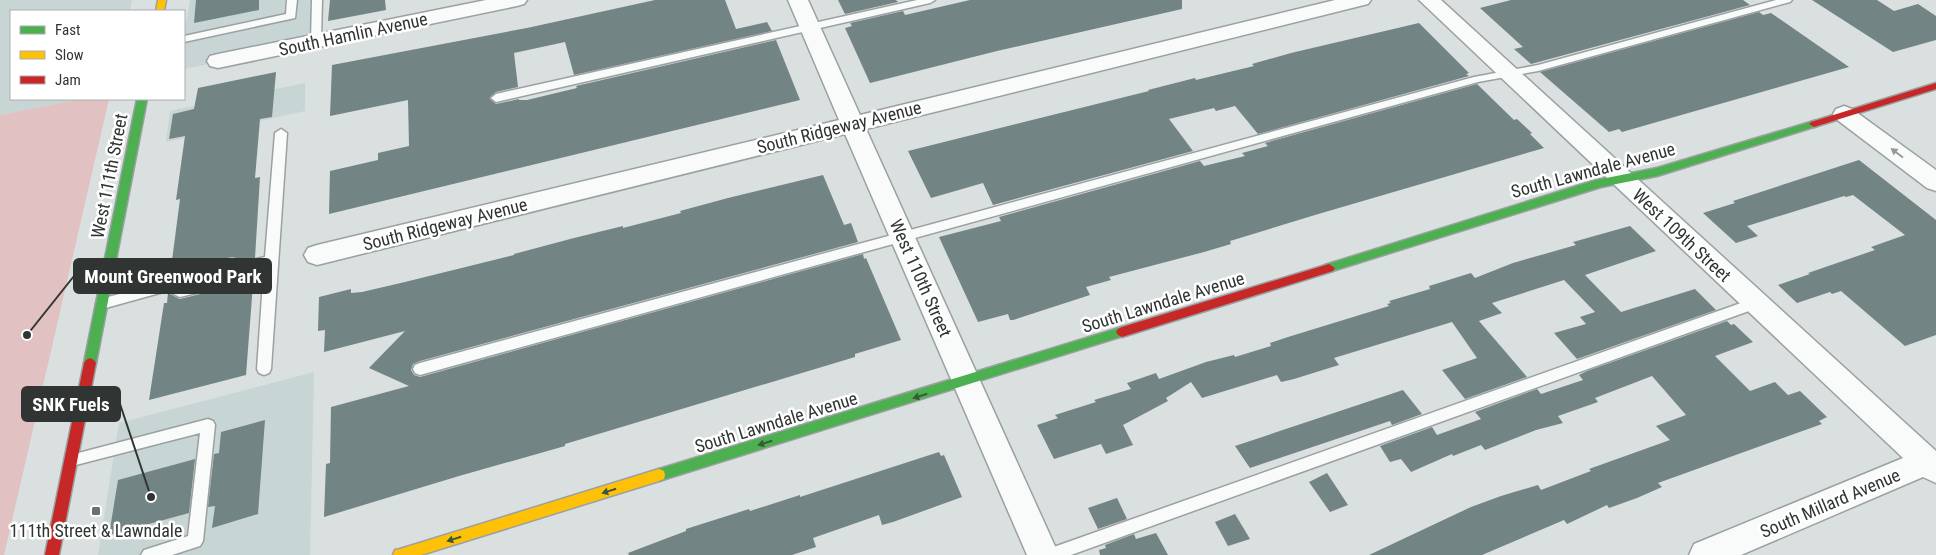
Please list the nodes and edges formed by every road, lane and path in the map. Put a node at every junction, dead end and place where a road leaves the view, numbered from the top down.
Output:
1 (292, 0) edge
2 (318, 0) edge
3 (517, 0) edge
4 (798, 0) edge
5 (930, 0) edge
6 (1361, 0) edge
7 (1429, 0) edge
8 (1787, 0) edge
9 (472, 4) edge
10 (810, 26) junction
11 (185, 39) edge
12 (316, 41) junction
13 (218, 61) dead end
14 (1508, 73) junction
15 (1936, 86) edge
16 (496, 98) dead end
17 (142, 100) edge
18 (1844, 114) junction
19 (853, 124) junction
20 (281, 133) dead end
21 (1622, 179) junction
22 (1936, 182) edge
23 (903, 237) junction
24 (317, 255) dead end
25 (271, 260) junction
26 (1755, 303) junction
27 (102, 304) junction
28 (264, 369) dead end
29 (420, 370) dead end
30 (967, 381) junction
31 (71, 460) junction
32 (1931, 466) edge
33 (152, 554) edge
34 (52, 555) edge
35 (400, 555) edge
36 (1043, 555) edge
37 (1052, 555) edge
38 (1705, 555) edge

1 - 11 lane
2 - 12 lane
3 - 9 street, South Hamlin Avenue
4 - 10 street, West 110th Street
5 - 10 lane
6 - 19 street, South Ridgeway Avenue
7 - 14 street, West 109th Street
8 - 14 lane
9 - 12 street, South Hamlin Avenue
10 - 16 lane
10 - 19 street, West 110th Street
12 - 13 street, South Hamlin Avenue
14 - 21 street, West 109th Street
14 - 23 lane
15 - 18 street, South Lawndale Avenue
17 - 27 street, West 111th Street
18 - 21 street, South Lawndale Avenue
22 -> 18 street
19 - 23 street, West 110th Street
19 - 24 street, South Ridgeway Avenue
20 - 25 lane
21 - 26 street, West 109th Street
21 - 30 street, South Lawndale Avenue
23 - 29 lane
23 - 30 street, West 110th Street
25 - 27 lane
25 - 28 lane
26 - 32 street, West 109th Street
26 - 37 lane
27 - 31 street, West 111th Street
30 -> 35 street, South Lawndale Avenue
30 - 36 street, West 110th Street
31 - 33 lane
31 - 34 street, West 111th Street
32 - 38 street, South Millard Avenue

